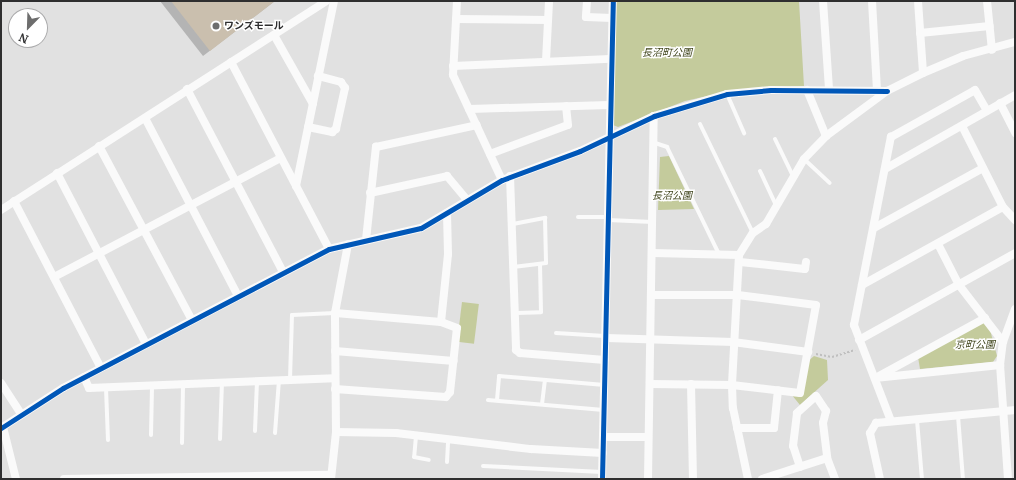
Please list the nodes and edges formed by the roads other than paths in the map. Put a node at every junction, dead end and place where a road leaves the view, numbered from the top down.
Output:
1 (326, 1) edge
2 (334, 1) edge
3 (457, 1) edge
4 (549, 1) edge
5 (587, 1) edge
6 (613, 1) edge
7 (823, 1) edge
8 (872, 1) edge
9 (918, 1) edge
10 (987, 1) edge
11 (612, 18) junction
12 (456, 19) junction
13 (548, 20) junction
14 (990, 26) junction
15 (920, 33) junction
16 (274, 35) junction
17 (1015, 42) edge
18 (992, 50) junction
19 (610, 59) junction
20 (546, 61) junction
21 (231, 62) junction
22 (453, 66) junction
23 (923, 73) junction
24 (318, 76) junction
25 (187, 89) junction
26 (829, 89) junction
27 (807, 90) junction
28 (877, 91) junction
29 (887, 91) junction
30 (727, 94) junction
31 (1015, 95) edge
32 (313, 104) junction
33 (609, 104) junction
34 (1000, 104) junction
35 (566, 106) junction
36 (469, 110) junction
37 (987, 111) junction
38 (654, 116) junction
39 (144, 118) junction
40 (700, 124) dead end
41 (477, 125) junction
42 (962, 126) junction
43 (308, 127) junction
44 (744, 133) dead end
45 (1015, 133) edge
46 (610, 135) junction
47 (826, 136) junction
48 (775, 139) dead end
49 (655, 143) junction
50 (99, 146) junction
51 (490, 154) junction
52 (282, 158) junction
53 (804, 160) junction
54 (983, 168) junction
55 (885, 169) junction
56 (760, 171) dead end
57 (57, 173) junction
58 (510, 176) junction
59 (793, 176) junction
60 (502, 180) junction
61 (236, 182) junction
62 (830, 182) dead end
63 (296, 186) junction
64 (370, 193) junction
65 (467, 200) junction
66 (14, 202) junction
67 (191, 206) junction
68 (777, 206) junction
69 (1003, 207) junction
70 (1, 210) edge
71 (447, 213) junction
72 (578, 217) dead end
73 (608, 219) junction
74 (1015, 220) edge
75 (653, 222) junction
76 (513, 224) junction
77 (874, 228) junction
78 (145, 230) junction
79 (753, 233) junction
80 (366, 240) junction
81 (348, 244) junction
82 (938, 244) junction
83 (329, 249) junction
84 (653, 253) junction
85 (1015, 253) edge
86 (99, 254) junction
87 (719, 254) junction
88 (739, 258) junction
89 (806, 262) dead end
90 (540, 264) junction
91 (514, 267) junction
92 (283, 272) junction
93 (54, 277) junction
94 (862, 285) junction
95 (959, 285) junction
96 (652, 295) junction
97 (738, 295) junction
98 (238, 296) junction
99 (1015, 309) edge
100 (336, 313) junction
101 (517, 313) junction
102 (985, 318) junction
103 (192, 320) junction
104 (441, 322) junction
105 (556, 333) dead end
106 (606, 337) junction
107 (650, 340) junction
108 (733, 342) junction
109 (1003, 342) junction
110 (146, 344) junction
111 (861, 344) junction
112 (335, 351) junction
113 (808, 352) junction
114 (605, 360) junction
115 (454, 361) junction
116 (1000, 365) junction
117 (101, 368) junction
118 (84, 377) junction
119 (334, 378) junction
120 (875, 378) junction
121 (279, 379) junction
122 (290, 379) junction
123 (545, 380) junction
124 (257, 381) junction
125 (1, 383) edge
126 (222, 383) junction
127 (183, 384) junction
128 (650, 384) junction
129 (691, 384) junction
130 (605, 385) junction
131 (732, 385) junction
132 (152, 387) junction
133 (106, 388) junction
134 (335, 389) junction
135 (778, 390) junction
136 (488, 400) dead end
137 (497, 400) junction
138 (542, 404) junction
139 (604, 410) junction
140 (1015, 410) edge
141 (1002, 411) junction
142 (21, 414) junction
143 (958, 416) junction
144 (917, 420) junction
145 (891, 421) junction
146 (2, 427) edge
147 (737, 428) junction
148 (255, 431) dead end
149 (336, 432) junction
150 (275, 433) dead end
151 (151, 435) dead end
152 (416, 436) junction
153 (603, 437) junction
154 (648, 437) junction
155 (220, 439) dead end
156 (108, 440) dead end
157 (448, 440) junction
158 (182, 443) dead end
159 (603, 453) junction
160 (828, 458) junction
161 (429, 460) dead end
162 (447, 462) dead end
163 (483, 466) dead end
164 (800, 467) junction
165 (602, 475) edge
166 (331, 477) edge
167 (775, 477) edge
168 (16, 479) edge
169 (64, 479) edge
170 (648, 479) edge
171 (693, 479) edge
172 (748, 479) edge
173 (762, 479) edge
174 (835, 479) edge
175 (880, 479) edge
176 (922, 479) edge
177 (963, 479) edge
178 (1008, 479) edge

1 - 16 street
2 - 24 street
3 - 12 street
4 - 13 street
5 - 11 street
6 - 11 street
7 - 26 street
8 - 28 street
9 - 15 street
10 - 14 street
11 - 19 street
12 - 13 street
12 - 22 street
13 - 20 street
14 - 15 street
14 - 18 street
15 - 23 street
16 - 21 street
16 - 32 street
17 - 18 street
18 - 23 street
19 - 20 street
19 - 33 street
20 - 22 street
21 - 25 street
21 - 52 street
22 - 36 street
23 - 29 street
24 - 32 street
24 - 43 street
25 - 39 street
25 - 61 street
26 - 27 street
26 - 28 street
27 - 30 street
27 - 47 street
28 - 29 street
29 - 47 street
30 - 38 street
30 - 44 lane
31 - 34 street
32 - 43 street
33 - 35 street
33 - 46 street
34 - 37 street
34 - 45 street
35 - 36 street
35 - 51 street
36 - 41 street
37 - 42 street
37 - 55 street
38 - 46 street
38 - 49 street
39 - 50 street
39 - 67 street
40 - 79 lane
41 - 51 street
41 - 64 street
42 - 54 street
42 - 55 street
43 - 63 street
46 - 58 street
46 - 73 street
47 - 53 street
48 - 59 lane
49 - 75 street
49 - 87 lane
50 - 57 street
50 - 78 street
51 - 60 street
52 - 61 street
52 - 63 street
53 - 59 street
53 - 62 lane
54 - 69 street
54 - 77 street
55 - 77 street
56 - 68 lane
57 - 66 street
57 - 86 street
58 - 60 street
58 - 76 street
59 - 68 street
60 - 65 street
61 - 67 street
61 - 92 street
63 - 83 street
64 - 65 street
64 - 80 street
65 - 71 street
66 - 70 street
66 - 93 street
67 - 78 street
67 - 98 street
68 - 79 street
69 - 74 street
69 - 82 street
71 - 80 street
71 - 104 street
72 - 73 lane
73 - 75 lane
73 - 106 street
75 - 84 street
76 - 90 lane
76 - 91 street
77 - 94 street
78 - 86 street
78 - 103 street
79 - 88 street
80 - 81 street
81 - 83 street
81 - 100 street
82 - 94 street
82 - 95 street
83 - 92 street
84 - 87 street
84 - 96 street
85 - 95 street
86 - 93 street
86 - 110 street
87 - 88 street
88 - 89 street
88 - 97 street
90 - 91 lane
90 - 101 lane
91 - 101 street
92 - 98 street
93 - 117 street
94 - 111 street
95 - 102 street
95 - 111 street
96 - 97 street
96 - 107 street
97 - 108 street
97 - 113 street
98 - 103 street
99 - 109 street
100 - 104 street
100 - 112 street
100 - 122 lane
101 - 114 street
102 - 109 street
102 - 120 street
103 - 110 street
104 - 115 street
105 - 106 lane
106 - 107 street
106 - 114 street
107 - 108 street
107 - 128 street
108 - 113 street
108 - 131 street
109 - 116 street
110 - 117 street
111 - 120 street
112 - 115 street
112 - 119 street
113 - 135 street
114 - 130 street
115 - 134 street
116 - 120 street
116 - 141 street
117 - 118 street
118 - 133 street
118 - 142 street
119 - 122 street
119 - 134 street
120 - 145 street
121 - 122 street
121 - 124 street
121 - 150 lane
123 - 130 lane
123 - 137 lane
123 - 138 lane
124 - 126 street
124 - 148 lane
125 - 142 street
126 - 127 street
126 - 155 lane
127 - 132 street
127 - 158 lane
128 - 129 street
128 - 154 street
129 - 131 street
129 - 171 street
130 - 139 street
131 - 135 street
131 - 147 street
132 - 133 street
132 - 151 lane
133 - 156 lane
134 - 149 street
135 - 147 street
136 - 137 lane
137 - 138 lane
138 - 139 lane
139 - 153 street
140 - 141 street
141 - 143 street
141 - 178 street
142 - 146 street
143 - 144 street
143 - 177 lane
144 - 145 street
144 - 176 lane
145 - 175 street
146 - 168 street
147 - 172 street
149 - 152 street
149 - 166 street
152 - 157 street
152 - 161 lane
153 - 154 street
153 - 159 street
154 - 170 street
157 - 159 street
157 - 162 lane
159 - 165 street
160 - 164 street
160 - 164 street
160 - 174 street
163 - 165 lane
164 - 167 street
166 - 169 street
167 - 173 street

